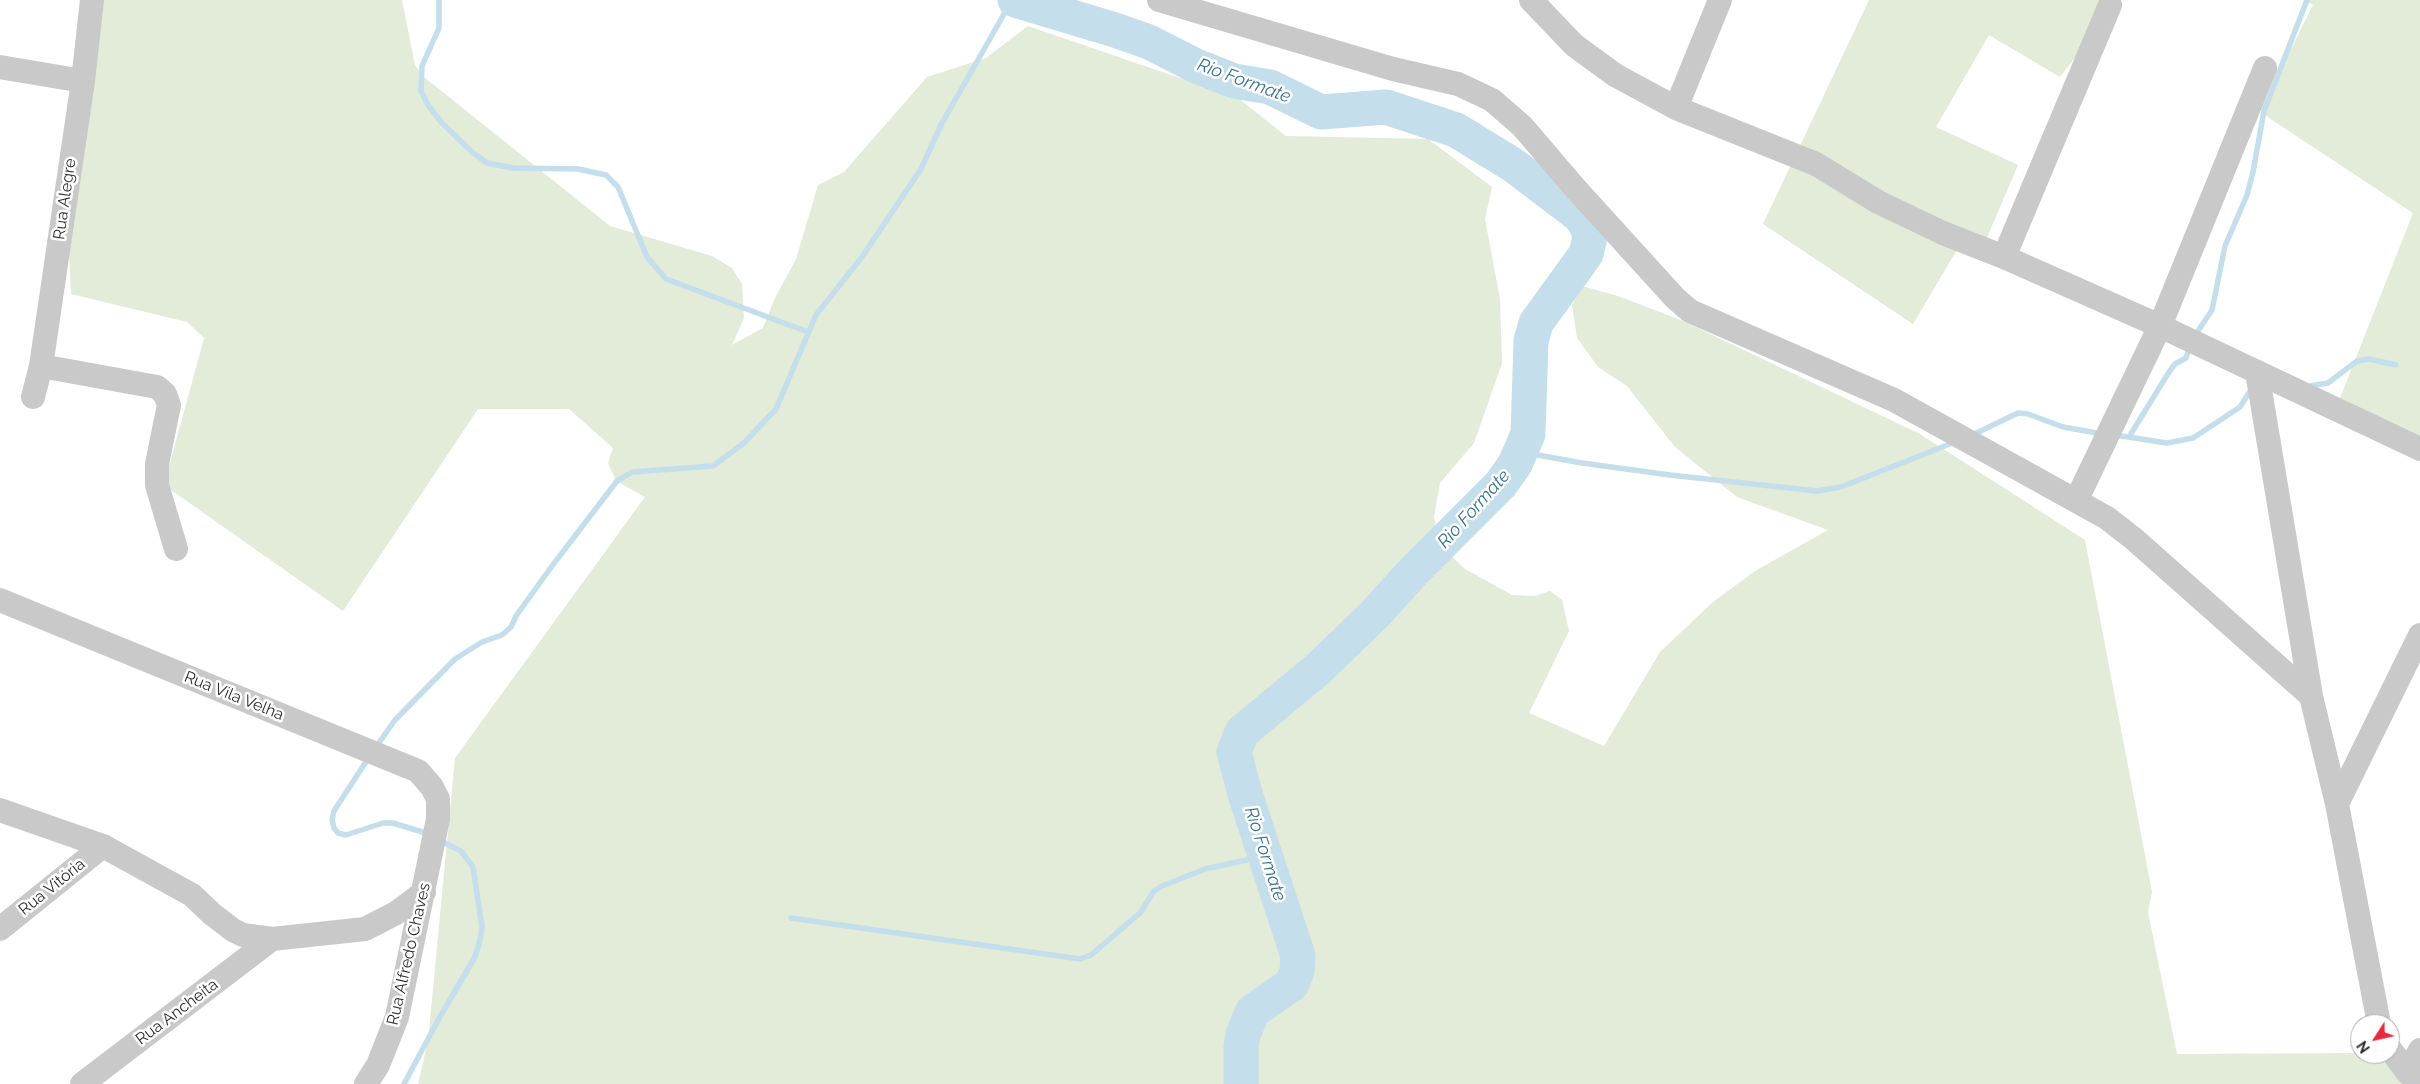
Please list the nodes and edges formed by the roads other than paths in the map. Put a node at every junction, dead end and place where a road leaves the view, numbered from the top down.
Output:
1 (92, 0) edge
2 (1159, 0) edge
3 (1530, 0) edge
4 (1720, 0) edge
5 (2110, 5) dead end
6 (0, 67) edge
7 (2265, 68) dead end
8 (83, 81) junction
9 (1676, 108) junction
10 (2004, 257) junction
11 (2160, 326) junction
12 (41, 366) junction
13 (2257, 372) junction
14 (33, 397) dead end
15 (2420, 449) edge
16 (2076, 501) junction
17 (176, 550) dead end
18 (0, 600) edge
19 (2420, 635) edge
20 (2312, 696) junction
21 (2337, 804) junction
22 (0, 810) edge
23 (438, 819) joint
24 (103, 846) junction
25 (424, 892) junction
26 (0, 929) edge
27 (272, 939) junction
28 (2377, 1014) edge
29 (2420, 1050) edge
30 (2400, 1061) edge
31 (2414, 1078) edge
32 (82, 1084) edge
33 (366, 1084) edge

1 - 8 street, Rua Alegre
2 - 16 street
3 - 9 street
4 - 9 street
5 - 10 street
6 - 8 street
7 - 11 street
8 - 12 street, Rua Alegre
9 - 10 street
10 - 11 street
11 - 13 street
11 - 16 street
12 - 14 street, Rua Alegre
12 - 17 street
13 - 15 street
13 - 20 street
16 - 20 street
18 - 23 street, Rua Vila Velha
19 - 21 street
20 - 21 street
21 - 28 street
22 - 24 street
23 - 25 street, Rua Alfredo Chaves
24 - 26 street, Rua Vitória
24 - 27 street
25 - 27 street
25 - 33 street, Rua Alfredo Chaves
27 - 32 street, Rua Ancheita
29 - 31 street
30 - 31 street

